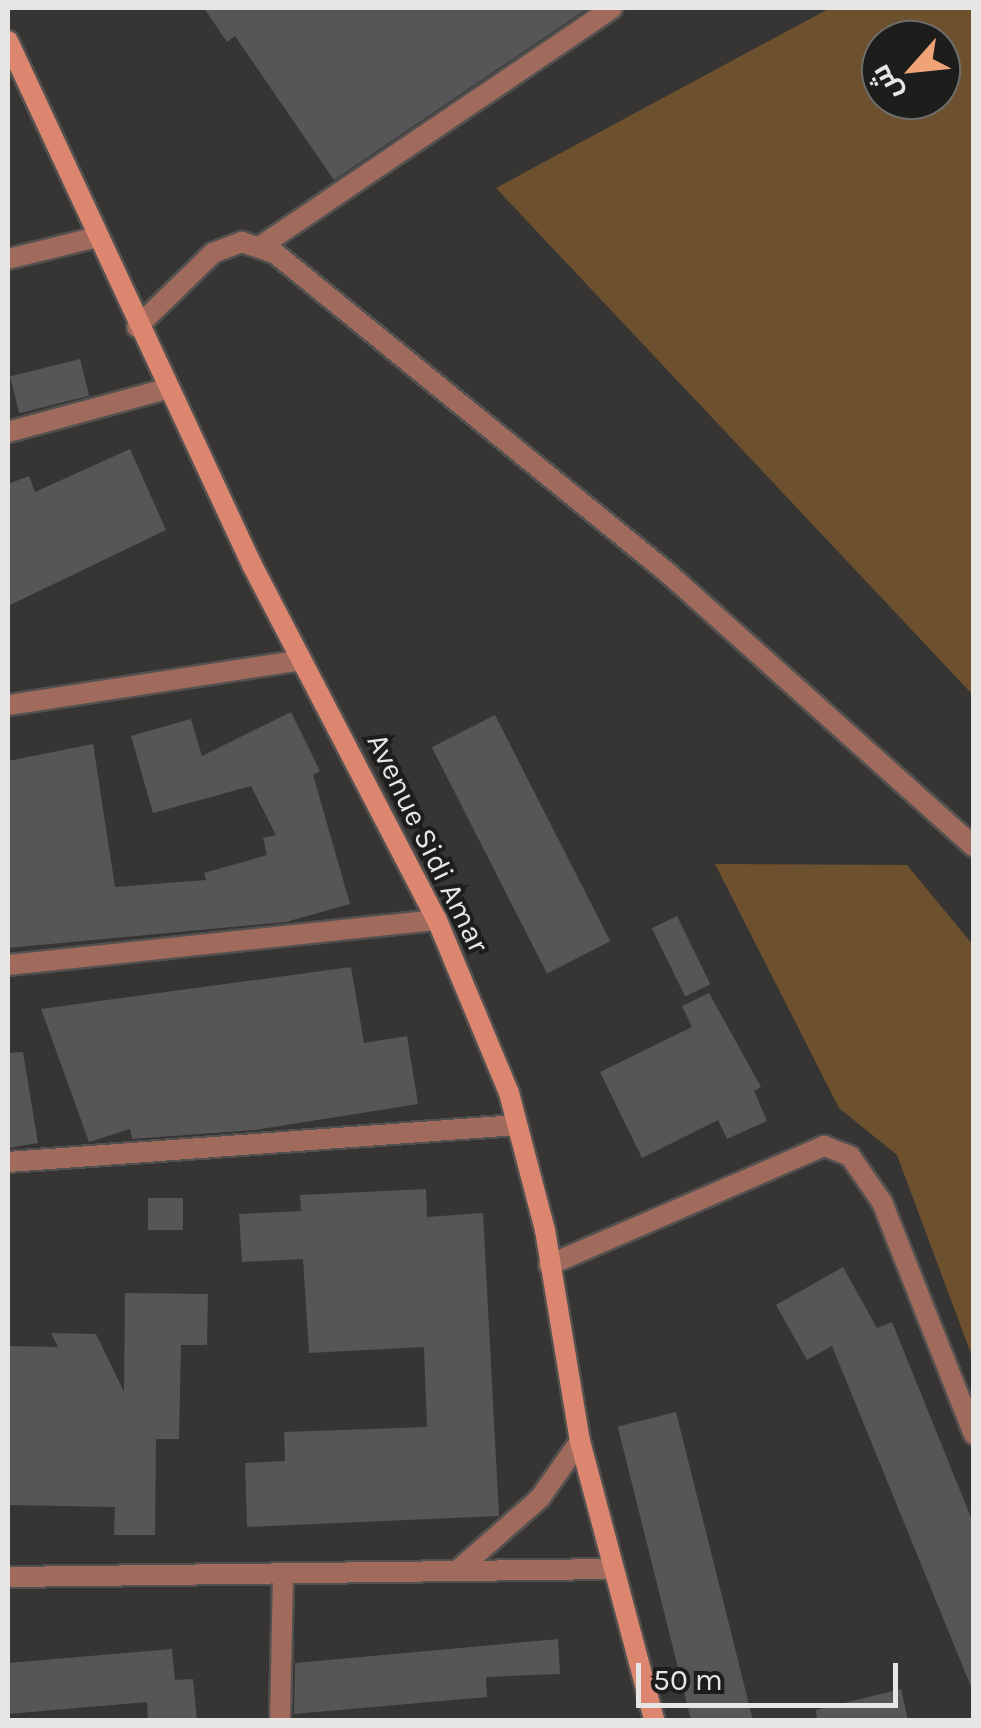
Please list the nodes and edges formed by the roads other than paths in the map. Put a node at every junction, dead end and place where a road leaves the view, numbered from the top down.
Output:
1 (612, 8) edge
2 (8, 41) edge
3 (93, 238) junction
4 (261, 246) junction
5 (8, 259) edge
6 (137, 327) junction
7 (166, 389) junction
8 (8, 432) edge
9 (302, 660) junction
10 (8, 705) edge
11 (974, 847) edge
12 (438, 920) junction
13 (8, 965) edge
14 (517, 1125) junction
15 (8, 1162) edge
16 (549, 1265) junction
17 (974, 1434) edge
18 (580, 1441) junction
19 (613, 1569) junction
20 (457, 1571) junction
21 (284, 1573) junction
22 (8, 1576) edge
23 (280, 1720) edge
24 (654, 1720) edge

1 - 4 street
2 - 3 street, Avenue Sidi Amar
3 - 5 street
3 - 6 street, Avenue Sidi Amar
4 - 6 street
4 - 11 street
6 - 7 street, Avenue Sidi Amar
7 - 8 street
7 - 9 street, Avenue Sidi Amar
9 - 10 street
9 - 12 street, Avenue Sidi Amar
12 - 13 street
12 - 14 street, Avenue Sidi Amar
14 - 15 street
14 - 16 street, Avenue Sidi Amar
16 - 17 street
16 - 18 street, Avenue Sidi Amar
18 - 19 street, Avenue Sidi Amar
18 - 20 street
19 - 20 street
19 - 24 street, Avenue Sidi Amar
20 - 21 street
21 - 22 street
21 - 23 street

